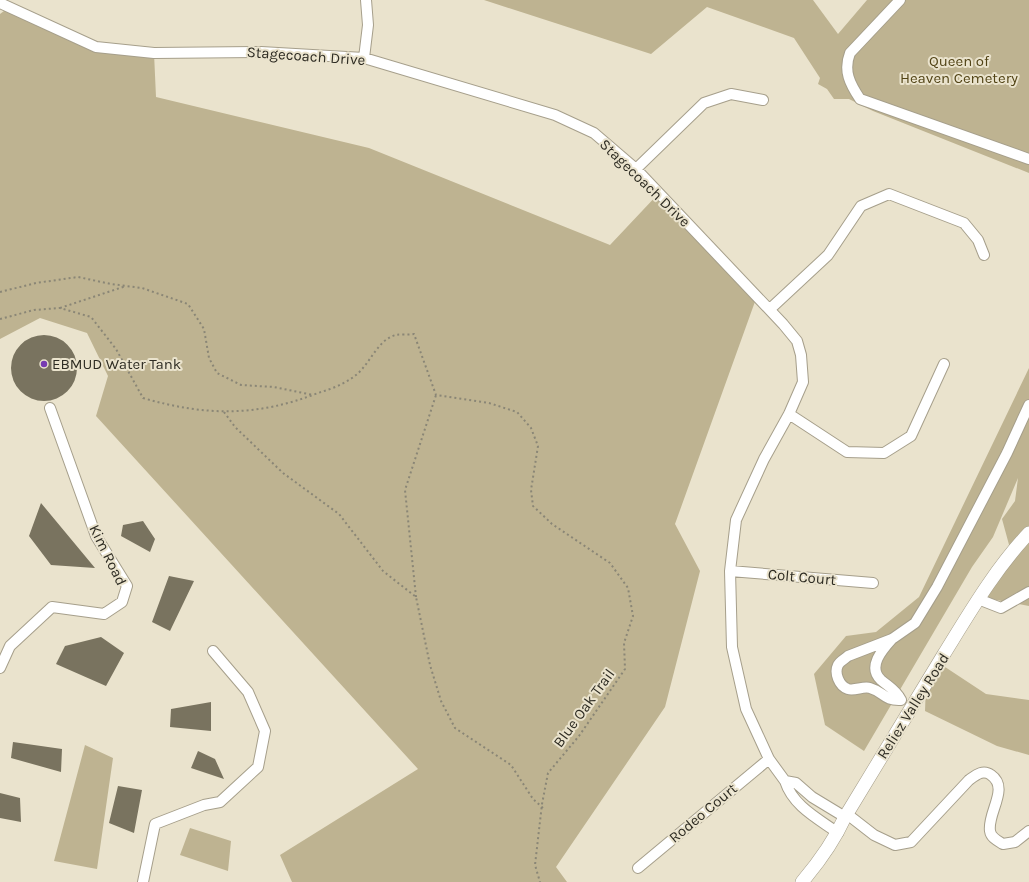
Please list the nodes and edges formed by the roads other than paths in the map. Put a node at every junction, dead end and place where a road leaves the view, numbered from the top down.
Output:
1 (366, 0) edge
2 (900, 0) edge
3 (0, 3) edge
4 (364, 58) junction
5 (763, 100) dead end
6 (1029, 159) edge
7 (636, 169) junction
8 (984, 255) dead end
9 (770, 309) junction
10 (944, 364) dead end
11 (1029, 405) edge
12 (50, 408) dead end
13 (789, 414) junction
14 (1029, 533) edge
15 (730, 571) junction
16 (873, 583) dead end
17 (1029, 592) edge
18 (978, 599) junction
19 (892, 639) junction
20 (213, 651) dead end
21 (0, 668) edge
22 (877, 675) junction
23 (868, 688) junction
24 (906, 703) junction
25 (769, 758) junction
26 (785, 781) junction
27 (812, 797) junction
28 (803, 808) junction
29 (846, 816) junction
30 (1029, 831) edge
31 (838, 833) junction
32 (638, 868) dead end
33 (143, 882) edge
34 (802, 882) edge

1 - 4 street
2 - 6 street
3 - 4 street, Stagecoach Drive
4 - 7 street, Stagecoach Drive
5 - 7 street
7 - 9 street, Stagecoach Drive
8 - 9 street
9 - 13 street, Stagecoach Drive
10 - 13 street
11 - 19 street
12 - 21 street, Kim Road
13 - 15 street, Stagecoach Drive
14 - 18 main road, Reliez Valley Road
15 - 16 street, Colt Court
15 - 25 street, Stagecoach Drive
17 - 18 street
18 - 24 main road, Reliez Valley Road
19 - 22 street
19 - 23 street
20 - 33 street
22 - 23 street
22 - 24 street
23 - 24 street
24 - 29 main road, Reliez Valley Road
25 - 26 street, Stagecoach Drive
25 - 32 street, Rodeo Court
26 - 27 street
26 - 28 street, Stagecoach Drive
27 - 28 street
27 - 29 street
28 - 31 street, Stagecoach Drive
29 - 30 street
29 - 31 main road, Reliez Valley Road
31 - 34 main road, Reliez Valley Road

